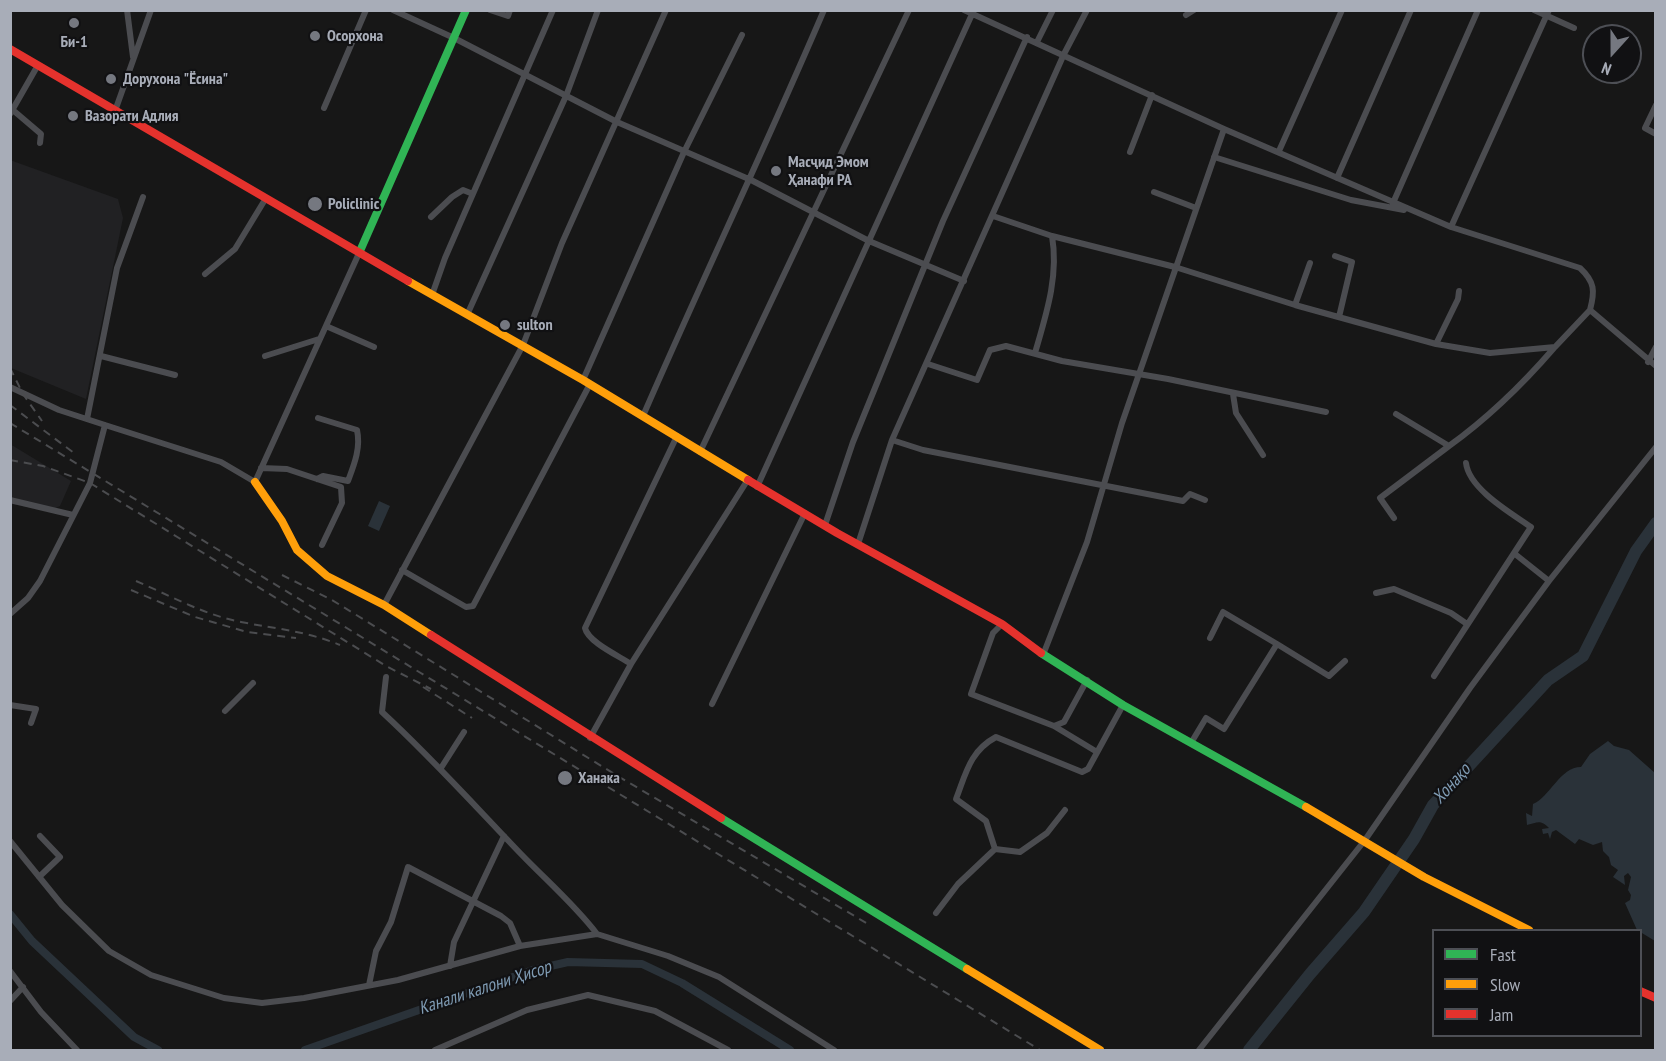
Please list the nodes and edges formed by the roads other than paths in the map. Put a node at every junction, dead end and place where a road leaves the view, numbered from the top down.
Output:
1 (127, 10) edge
2 (151, 10) edge
3 (366, 10) edge
4 (393, 10) edge
5 (466, 10) edge
6 (490, 10) edge
7 (510, 10) edge
8 (553, 10) edge
9 (597, 10) edge
10 (666, 10) edge
11 (824, 10) edge
12 (909, 10) edge
13 (964, 10) edge
14 (1053, 10) edge
15 (1087, 10) edge
16 (1194, 10) edge
17 (1342, 10) edge
18 (1411, 10) edge
19 (1478, 10) edge
20 (1534, 10) edge
21 (973, 12) edge
22 (1548, 13) edge
23 (1186, 15) dead end
24 (1574, 28) dead end
25 (742, 35) dead end
26 (1027, 37) junction
27 (454, 38) junction
28 (1037, 42) junction
29 (10, 49) edge
30 (1064, 54) junction
31 (134, 57) junction
32 (38, 65) junction
33 (525, 74) junction
34 (1152, 95) junction
35 (566, 96) junction
36 (1656, 105) edge
37 (324, 108) dead end
38 (115, 111) junction
39 (12, 112) edge
40 (617, 122) junction
41 (1224, 129) junction
42 (1656, 134) edge
43 (40, 143) dead end
44 (1279, 151) junction
45 (684, 152) junction
46 (1130, 152) dead end
47 (1214, 157) junction
48 (1337, 177) junction
49 (751, 180) junction
50 (1154, 192) dead end
51 (473, 194) junction
52 (143, 197) dead end
53 (266, 198) junction
54 (1393, 203) junction
55 (1196, 208) junction
56 (1416, 212) junction
57 (814, 214) junction
58 (993, 216) junction
59 (431, 217) dead end
60 (1451, 227) junction
61 (1052, 236) junction
62 (869, 241) junction
63 (360, 251) junction
64 (1335, 256) dead end
65 (1310, 263) dead end
66 (925, 264) junction
67 (1175, 267) junction
68 (205, 274) dead end
69 (964, 281) junction
70 (1459, 291) dead end
71 (432, 295) junction
72 (1295, 305) junction
73 (1590, 310) junction
74 (467, 315) junction
75 (1339, 317) junction
76 (326, 326) junction
77 (320, 339) junction
78 (1436, 344) junction
79 (523, 345) junction
80 (374, 347) dead end
81 (1656, 347) edge
82 (1555, 348) junction
83 (1035, 353) junction
84 (101, 356) junction
85 (265, 356) dead end
86 (1648, 362) junction
87 (928, 364) junction
88 (1656, 366) edge
89 (175, 375) dead end
90 (1140, 375) junction
91 (586, 382) junction
92 (10, 387) edge
93 (1233, 394) junction
94 (1326, 412) dead end
95 (1396, 414) dead end
96 (643, 416) junction
97 (318, 418) dead end
98 (87, 419) junction
99 (105, 425) junction
100 (677, 436) junction
101 (892, 440) junction
102 (1449, 446) junction
103 (1656, 447) edge
104 (700, 453) junction
105 (1263, 455) dead end
106 (1466, 463) dead end
107 (261, 468) junction
108 (317, 479) junction
109 (747, 481) junction
110 (255, 482) junction
111 (757, 487) junction
112 (1103, 487) junction
113 (10, 500) edge
114 (1205, 500) dead end
115 (805, 513) junction
116 (73, 515) junction
117 (1394, 518) dead end
118 (825, 525) junction
119 (858, 544) junction
120 (322, 545) dead end
121 (1515, 554) junction
122 (402, 570) junction
123 (1550, 581) junction
124 (1376, 593) dead end
125 (384, 605) junction
126 (10, 614) edge
127 (1002, 624) junction
128 (1467, 624) junction
129 (1210, 638) dead end
130 (1277, 644) junction
131 (1043, 655) junction
132 (1345, 661) dead end
133 (631, 664) junction
134 (1434, 676) dead end
135 (386, 677) dead end
136 (1087, 680) junction
137 (253, 683) dead end
138 (712, 704) dead end
139 (10, 705) edge
140 (1123, 705) junction
141 (225, 711) dead end
142 (31, 723) dead end
143 (1054, 726) junction
144 (464, 732) dead end
145 (590, 738) junction
146 (1191, 743) junction
147 (1097, 752) junction
148 (441, 768) junction
149 (1065, 810) dead end
150 (40, 836) dead end
151 (504, 836) junction
152 (1365, 840) junction
153 (10, 841) edge
154 (994, 849) junction
155 (39, 877) junction
156 (474, 903) junction
157 (936, 913) dead end
158 (1527, 929) edge
159 (597, 934) junction
160 (520, 946) junction
161 (450, 966) junction
162 (10, 971) edge
163 (369, 985) junction
164 (23, 987) junction
165 (1642, 991) edge
166 (1656, 998) edge
167 (10, 1001) edge
168 (74, 1050) edge
169 (435, 1050) edge
170 (728, 1050) edge
171 (834, 1050) edge
172 (1100, 1050) edge
173 (1199, 1050) edge

1 - 31 street
2 - 31 street
3 - 37 street
4 - 27 street
5 - 27 street
6 - 7 street
8 - 33 street
9 - 35 street
10 - 40 street
11 - 49 street
12 - 57 street
13 - 21 street
14 - 28 street
15 - 30 street
16 - 23 street
17 - 44 street
18 - 48 street
19 - 54 street
20 - 22 street
21 - 26 street
21 - 62 street
22 - 24 street
22 - 60 street
25 - 45 street
26 - 28 street
26 - 66 street
27 - 33 street
27 - 63 street
28 - 30 street
29 - 32 street
30 - 34 street
30 - 58 street
31 - 38 street
32 - 38 street
32 - 39 street
33 - 35 street
33 - 51 street
34 - 41 street
34 - 46 street
35 - 40 street
35 - 74 street
36 - 42 street
38 - 53 street
39 - 43 street
40 - 45 street
40 - 79 street
41 - 44 street
41 - 47 street
44 - 48 street
45 - 49 street
45 - 91 street
47 - 55 street
47 - 56 street
48 - 54 street
49 - 57 street
49 - 96 street
50 - 55 street
51 - 59 street
51 - 71 street
52 - 84 street
53 - 63 street
53 - 68 street
54 - 56 street
55 - 67 street
56 - 60 street
57 - 62 street
57 - 104 street
58 - 61 street
58 - 69 street
60 - 73 street
61 - 67 street
61 - 83 street
62 - 66 street
62 - 111 street
63 - 71 street
63 - 76 street
64 - 75 street
65 - 72 street
66 - 69 street
66 - 118 street
67 - 72 street
67 - 90 street
69 - 87 street
70 - 78 street
71 - 74 street
72 - 75 street
73 - 82 street
73 - 86 street
74 - 79 street
75 - 78 street
76 - 77 street
76 - 80 street
77 - 85 street
77 - 107 street
78 - 82 street
79 - 91 street
79 - 122 street
81 - 86 street
82 - 102 street
83 - 87 street
83 - 90 street
84 - 89 street
84 - 98 street
86 - 88 street
87 - 101 street
90 - 93 street
90 - 112 street
91 - 96 street
91 - 122 street
92 - 98 street
93 - 94 street
93 - 105 street
95 - 102 street
96 - 100 street
97 - 108 street
98 - 99 street
99 - 110 street
99 - 116 street
100 - 104 street
100 - 133 street
101 - 112 street
101 - 119 street
102 - 117 street
103 - 123 street
104 - 109 street
106 - 121 street
107 - 108 street
107 - 110 street
108 - 120 street
109 - 111 street
109 - 133 street
110 - 125 street
111 - 115 street
112 - 114 street
112 - 131 street
113 - 116 street
115 - 118 street
115 - 138 street
116 - 126 street
118 - 119 street
119 - 127 street
121 - 123 street
121 - 128 street
122 - 125 street
123 - 152 street
124 - 128 street
125 - 145 street
127 - 131 street
127 - 143 street
128 - 134 street
129 - 130 street
130 - 132 street
130 - 146 street
131 - 136 street
133 - 145 street
135 - 148 street
136 - 140 street
136 - 143 street
137 - 141 street
139 - 142 street
140 - 146 street
140 - 147 street
143 - 147 street
144 - 148 street
145 - 172 street
146 - 152 street
147 - 154 street
148 - 151 street
149 - 154 street
150 - 155 street
151 - 156 street
151 - 159 street
152 - 158 street
152 - 173 street
153 - 155 street
154 - 157 street
155 - 163 street
156 - 160 street
156 - 161 street
156 - 163 street
159 - 160 street
159 - 171 street
160 - 161 street
161 - 163 street
162 - 164 street
164 - 167 street
164 - 168 street
165 - 166 street
169 - 170 street

